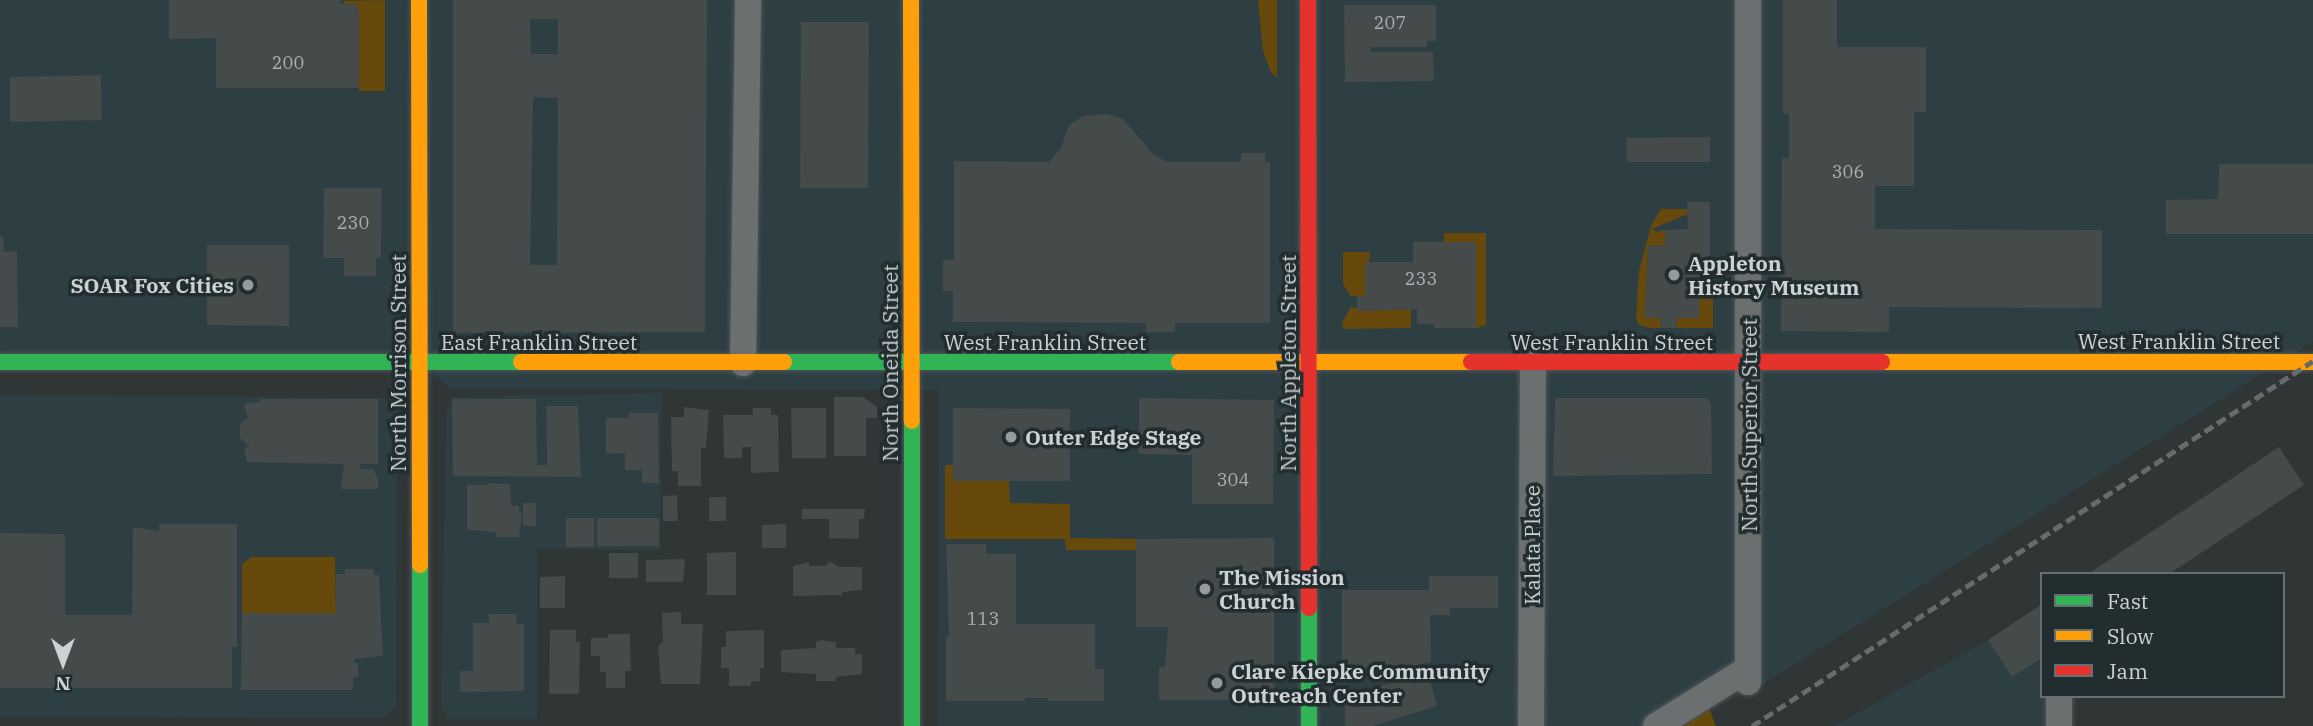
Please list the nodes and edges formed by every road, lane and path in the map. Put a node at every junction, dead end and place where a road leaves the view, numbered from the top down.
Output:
1 (419, 0) edge
2 (748, 0) edge
3 (911, 0) edge
4 (1308, 0) edge
5 (1748, 0) edge
6 (0, 362) edge
7 (418, 362) junction
8 (2313, 362) edge
9 (743, 363) junction
10 (1308, 363) junction
11 (1749, 363) junction
12 (911, 364) junction
13 (1533, 364) junction
14 (2059, 698) edge
15 (420, 726) edge
16 (912, 726) edge
17 (1309, 726) edge
18 (1531, 726) edge
19 (1656, 726) edge
20 (2059, 726) edge

1 - 7 street, North Morrison Street
2 - 9 street
3 - 12 street, North Oneida Street
4 - 10 street, North Appleton Street
5 - 11 street, North Superior Street
6 - 7 street, East Franklin Street
7 - 9 street, East Franklin Street
7 - 15 street, North Morrison Street
8 - 11 street, West Franklin Street
9 - 12 street, East Franklin Street
10 - 12 street, West Franklin Street
10 - 13 street, West Franklin Street
10 - 17 street, North Appleton Street
11 - 13 street, West Franklin Street
11 - 19 street, North Superior Street
12 - 16 street, North Oneida Street
13 - 18 street, Kalata Place
14 - 20 street

